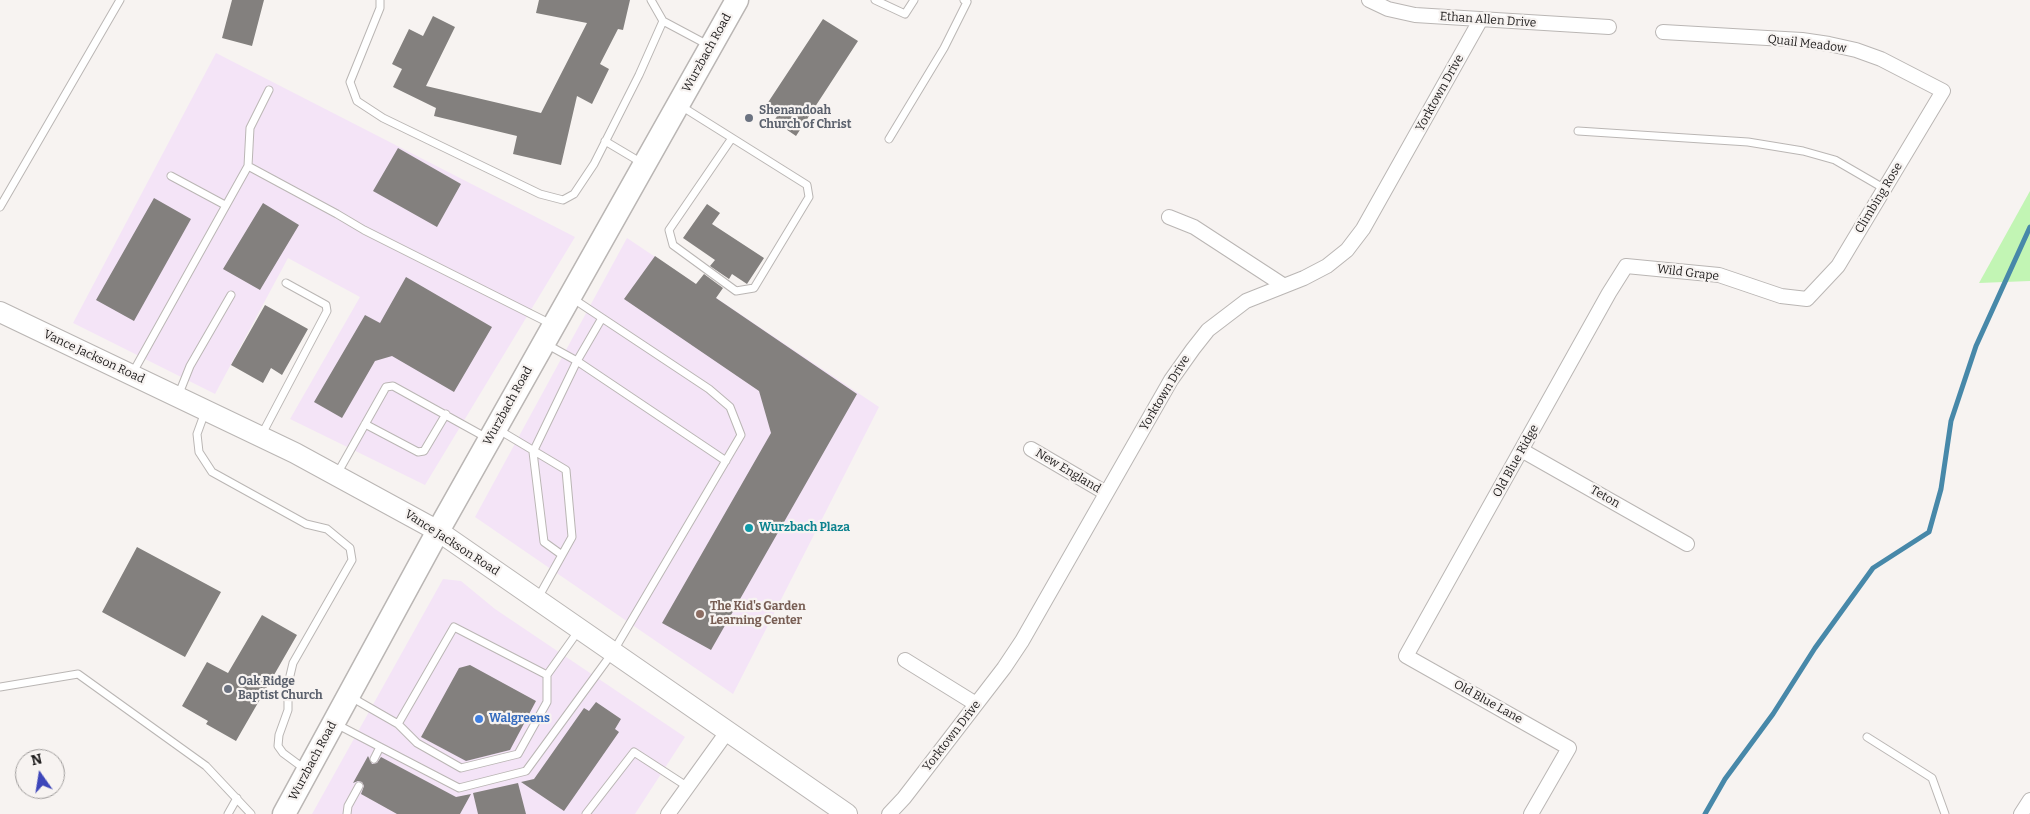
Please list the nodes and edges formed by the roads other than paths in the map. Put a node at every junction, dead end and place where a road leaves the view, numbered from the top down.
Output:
1 (120, 0) edge
2 (380, 0) edge
3 (651, 0) edge
4 (737, 0) edge
5 (875, 0) edge
6 (914, 0) edge
7 (964, 0) edge
8 (1369, 0) edge
9 (1481, 19) junction
10 (663, 21) junction
11 (1609, 28) dead end
12 (1663, 32) dead end
13 (711, 47) junction
14 (269, 90) dead end
15 (1943, 91) joint
16 (678, 104) junction
17 (1578, 131) dead end
18 (732, 138) junction
19 (889, 139) dead end
20 (606, 141) junction
21 (644, 164) junction
22 (248, 166) junction
23 (171, 176) dead end
24 (1885, 189) junction
25 (225, 206) junction
26 (0, 207) edge
27 (1169, 217) dead end
28 (1626, 266) joint
29 (286, 283) dead end
30 (1283, 285) junction
31 (231, 295) dead end
32 (570, 296) junction
33 (1807, 299) joint
34 (0, 312) edge
35 (602, 318) junction
36 (549, 334) junction
37 (577, 361) junction
38 (132, 374) junction
39 (178, 396) junction
40 (206, 409) junction
41 (446, 414) junction
42 (365, 424) junction
43 (493, 433) junction
44 (261, 436) junction
45 (1031, 449) dead end
46 (1522, 451) junction
47 (533, 452) junction
48 (726, 460) junction
49 (336, 475) junction
50 (1106, 493) junction
51 (438, 531) junction
52 (1686, 544) dead end
53 (562, 555) junction
54 (537, 600) junction
55 (579, 629) junction
56 (613, 652) junction
57 (1406, 656) joint
58 (905, 660) dead end
59 (547, 675) junction
60 (0, 688) edge
61 (348, 695) junction
62 (976, 704) junction
63 (334, 722) junction
64 (398, 724) junction
65 (728, 732) junction
66 (1867, 737) dead end
67 (380, 747) junction
68 (374, 759) dead end
69 (307, 771) junction
70 (359, 786) dead end
71 (688, 787) junction
72 (237, 798) junction
73 (2030, 800) edge
74 (228, 814) edge
75 (252, 814) edge
76 (284, 814) edge
77 (347, 814) edge
78 (586, 814) edge
79 (668, 814) edge
80 (847, 814) edge
81 (889, 814) edge
82 (1532, 814) edge
83 (1945, 814) edge
84 (2021, 814) edge

1 - 26 lane
2 - 20 lane
3 - 10 lane
4 - 13 main road, Wurzbach Road
5 - 6 lane
7 - 19 lane
8 - 9 street, Ethan Allen Drive
9 - 11 street, Ethan Allen Drive
9 - 30 street, Yorktown Drive
10 - 13 lane
10 - 20 lane
12 - 15 street, Quail Meadow
13 - 16 main road, Wurzbach Road
14 - 22 lane
15 - 24 street, Climbing Rose
16 - 18 lane
16 - 21 main road, Wurzbach Road
17 - 24 lane
18 - 18 lane
20 - 21 lane
21 - 32 main road, Wurzbach Road
22 - 25 lane
22 - 36 lane
23 - 25 lane
24 - 33 street, Climbing Rose
25 - 38 lane
27 - 30 street
28 - 33 street, Wild Grape
28 - 46 street, Old Blue Ridge
29 - 44 lane
30 - 50 street, Yorktown Drive
31 - 39 lane
32 - 35 lane
32 - 36 main road, Wurzbach Road
34 - 38 main road, Vance Jackson Road
35 - 37 lane
35 - 48 lane
36 - 37 lane
36 - 43 main road, Wurzbach Road
37 - 47 lane
37 - 48 lane
38 - 39 main road, Vance Jackson Road
39 - 40 main road, Vance Jackson Road
40 - 44 main road, Vance Jackson Road
40 - 69 lane
41 - 42 lane
41 - 42 lane
41 - 43 lane
42 - 49 lane
43 - 47 lane
43 - 51 main road, Wurzbach Road
44 - 49 main road, Vance Jackson Road
45 - 50 street, New England
46 - 52 street, Teton
46 - 57 street, Old Blue Ridge
47 - 53 lane
47 - 53 lane
48 - 56 lane
49 - 51 main road, Vance Jackson Road
50 - 62 street, Yorktown Drive
51 - 54 main road, Vance Jackson Road
51 - 61 main road, Wurzbach Road
53 - 54 lane
54 - 55 main road, Vance Jackson Road
55 - 56 main road, Vance Jackson Road
55 - 59 lane
56 - 65 main road, Vance Jackson Road
56 - 67 lane
57 - 82 street, Old Blue Lane
58 - 62 street
59 - 64 lane
59 - 64 lane
60 - 72 lane
61 - 63 main road, Wurzbach Road
61 - 64 lane
62 - 81 street, Yorktown Drive
63 - 67 lane
63 - 69 main road, Wurzbach Road
65 - 71 street
65 - 80 main road, Vance Jackson Road
66 - 83 lane
67 - 68 lane
69 - 76 main road, Wurzbach Road
70 - 77 lane
71 - 78 lane
71 - 79 street
72 - 74 lane
72 - 75 lane
73 - 84 street

